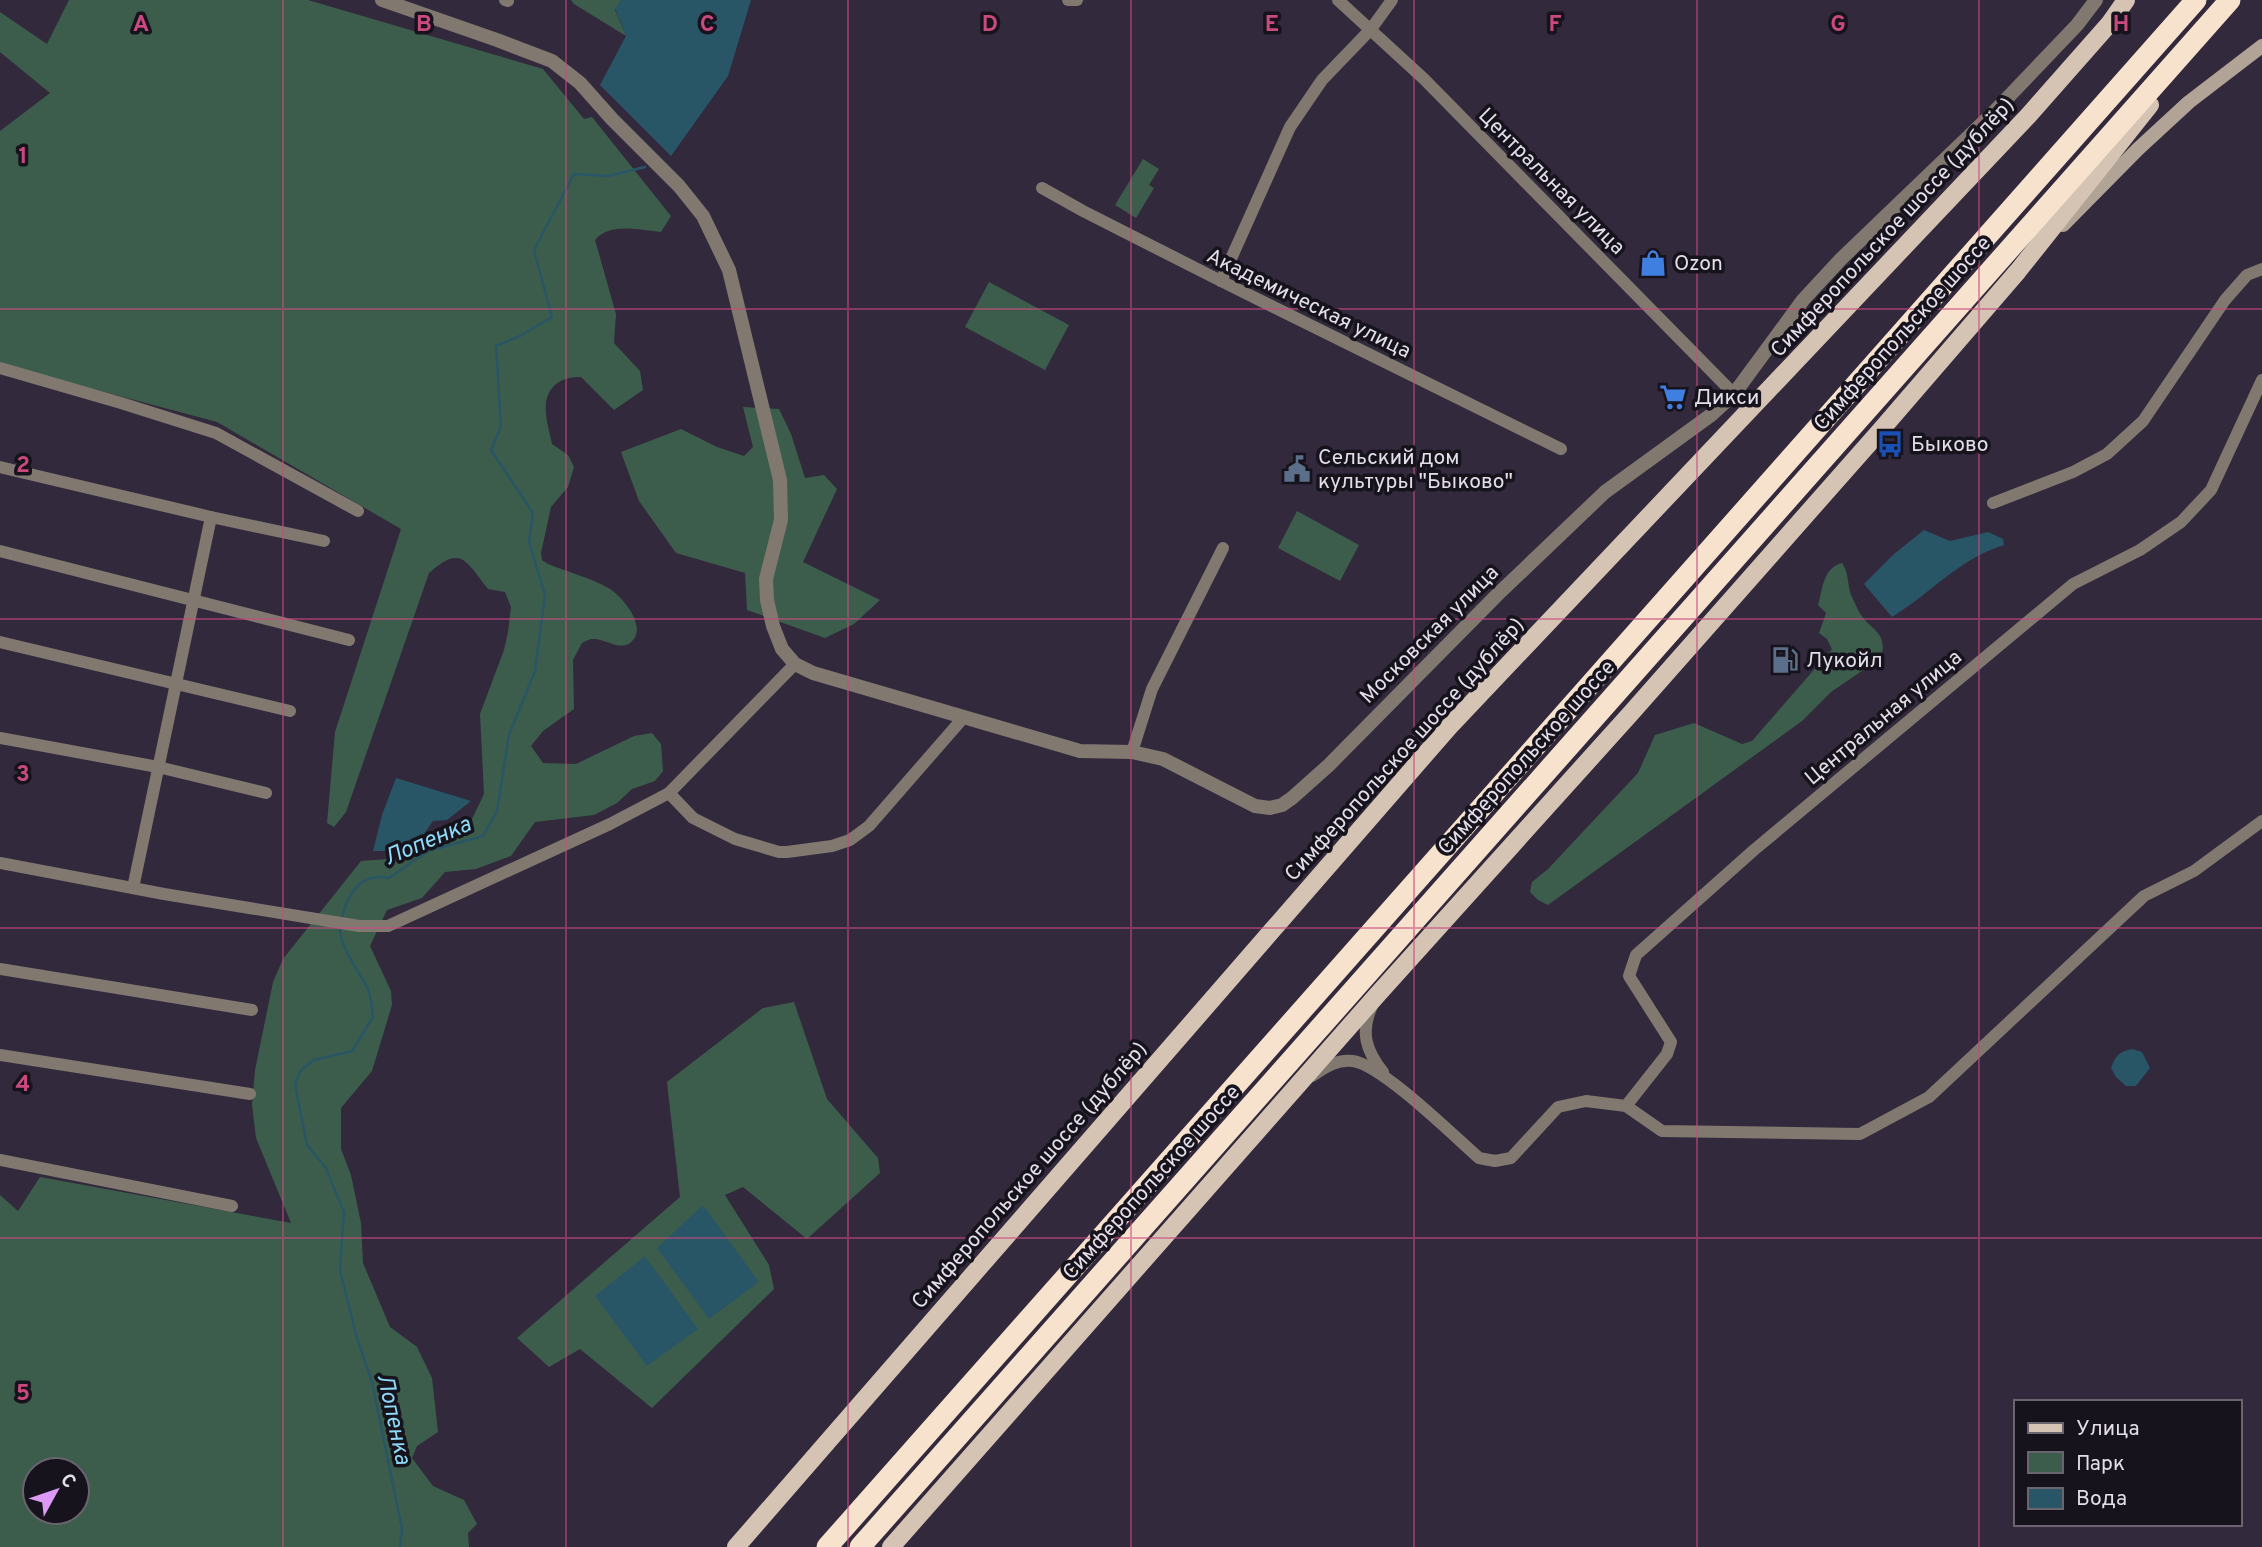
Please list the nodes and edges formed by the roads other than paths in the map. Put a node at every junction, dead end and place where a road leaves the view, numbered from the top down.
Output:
1 (382, 0) edge
2 (1068, 0) edge
3 (1077, 0) edge
4 (1338, 0) edge
5 (1392, 0) edge
6 (2096, 0) edge
7 (2126, 0) edge
8 (2196, 0) edge
9 (2232, 0) edge
10 (1371, 29) junction
11 (2262, 46) edge
12 (1042, 188) dead end
13 (2262, 269) edge
14 (2018, 271) junction
15 (1222, 281) junction
16 (0, 368) edge
17 (2262, 380) edge
18 (1734, 394) junction
19 (1561, 449) dead end
20 (0, 467) edge
21 (1993, 503) dead end
22 (358, 512) dead end
23 (211, 517) junction
24 (324, 541) dead end
25 (1223, 548) dead end
26 (0, 551) edge
27 (193, 601) junction
28 (349, 640) dead end
29 (0, 642) edge
30 (795, 664) junction
31 (176, 683) junction
32 (290, 712) dead end
33 (964, 717) junction
34 (0, 738) edge
35 (1132, 752) junction
36 (158, 767) junction
37 (266, 793) dead end
38 (669, 793) junction
39 (2262, 821) edge
40 (0, 863) edge
41 (133, 888) junction
42 (0, 969) edge
43 (1378, 994) junction
44 (252, 1010) dead end
45 (0, 1055) edge
46 (1390, 1081) junction
47 (1299, 1085) junction
48 (250, 1094) dead end
49 (1626, 1106) junction
50 (0, 1160) edge
51 (232, 1206) dead end
52 (736, 1547) edge
53 (827, 1547) edge
54 (860, 1547) edge
55 (891, 1547) edge

1 - 30 street
2 - 3 street
4 - 10 street, Центральная улица
5 - 10 street
6 - 18 street, Московская улица
7 - 52 main road, Симферопольское шоссе (дублёр)
8 - 53 highway, Симферопольское шоссе
9 - 14 main road
9 - 54 highway, Симферопольское шоссе
10 - 15 street
10 - 18 street, Центральная улица
11 - 14 main road
12 - 15 street, Академическая улица
13 - 21 street
14 - 43 main road
15 - 19 street, Академическая улица
16 - 22 street
17 - 49 street, Центральная улица
18 - 35 street, Московская улица
20 - 23 street
23 - 24 street
23 - 27 street
25 - 35 street
26 - 27 street
27 - 28 street
27 - 31 street
29 - 31 street
30 - 33 street, Московская улица
30 - 38 street
31 - 32 street
31 - 36 street
33 - 35 street, Московская улица
33 - 38 street
34 - 36 street
36 - 37 street
36 - 41 street
38 - 41 street
39 - 49 street
40 - 41 street
42 - 44 street
43 - 46 street
43 - 47 main road
45 - 48 street
46 - 47 street
46 - 49 street
47 - 55 main road
50 - 51 street

